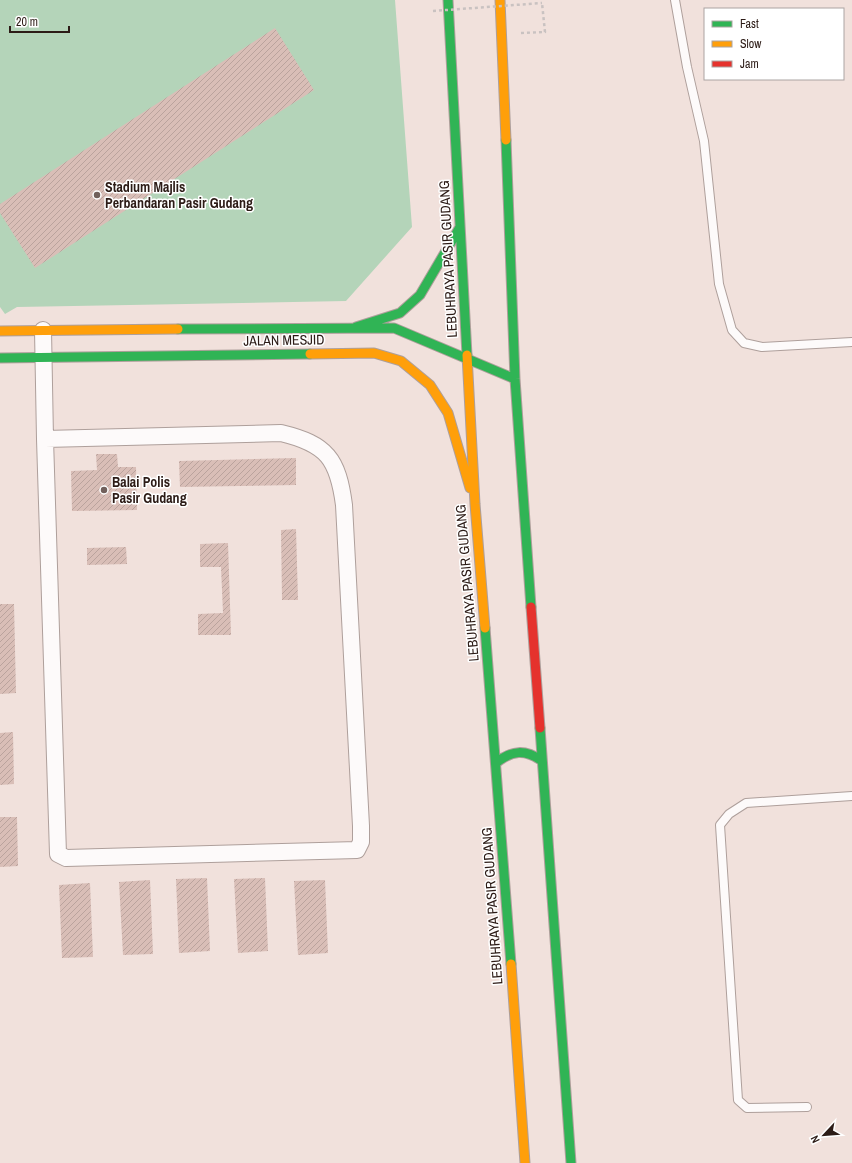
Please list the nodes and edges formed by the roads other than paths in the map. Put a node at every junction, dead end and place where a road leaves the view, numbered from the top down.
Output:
1 (448, 0) edge
2 (500, 0) edge
3 (675, 0) edge
4 (460, 226) junction
5 (356, 327) junction
6 (44, 330) junction
7 (0, 331) edge
8 (852, 342) edge
9 (44, 357) junction
10 (0, 358) edge
11 (467, 358) junction
12 (515, 379) junction
13 (45, 439) junction
14 (475, 504) junction
15 (542, 761) junction
16 (496, 763) junction
17 (852, 796) edge
18 (806, 1107) dead end
19 (525, 1163) edge
20 (571, 1163) edge

1 - 4 main road, LEBUHRAYA PASIR GUDANG
2 - 12 main road
3 - 8 lane
4 - 5 main road
4 - 11 main road, LEBUHRAYA PASIR GUDANG
5 - 6 main road, JALAN MESJID
5 - 11 main road, JALAN MESJID
6 - 7 main road, JALAN MESJID
6 - 9 street
9 - 10 main road, JALAN MESJID
9 - 13 street
9 - 14 main road, JALAN MESJID
11 - 12 main road, JALAN MESJID
11 - 14 main road, LEBUHRAYA PASIR GUDANG
12 - 15 main road
13 - 13 street
14 - 16 main road, LEBUHRAYA PASIR GUDANG
15 - 16 main road
15 - 20 main road
16 - 19 main road, LEBUHRAYA PASIR GUDANG
17 - 18 lane

